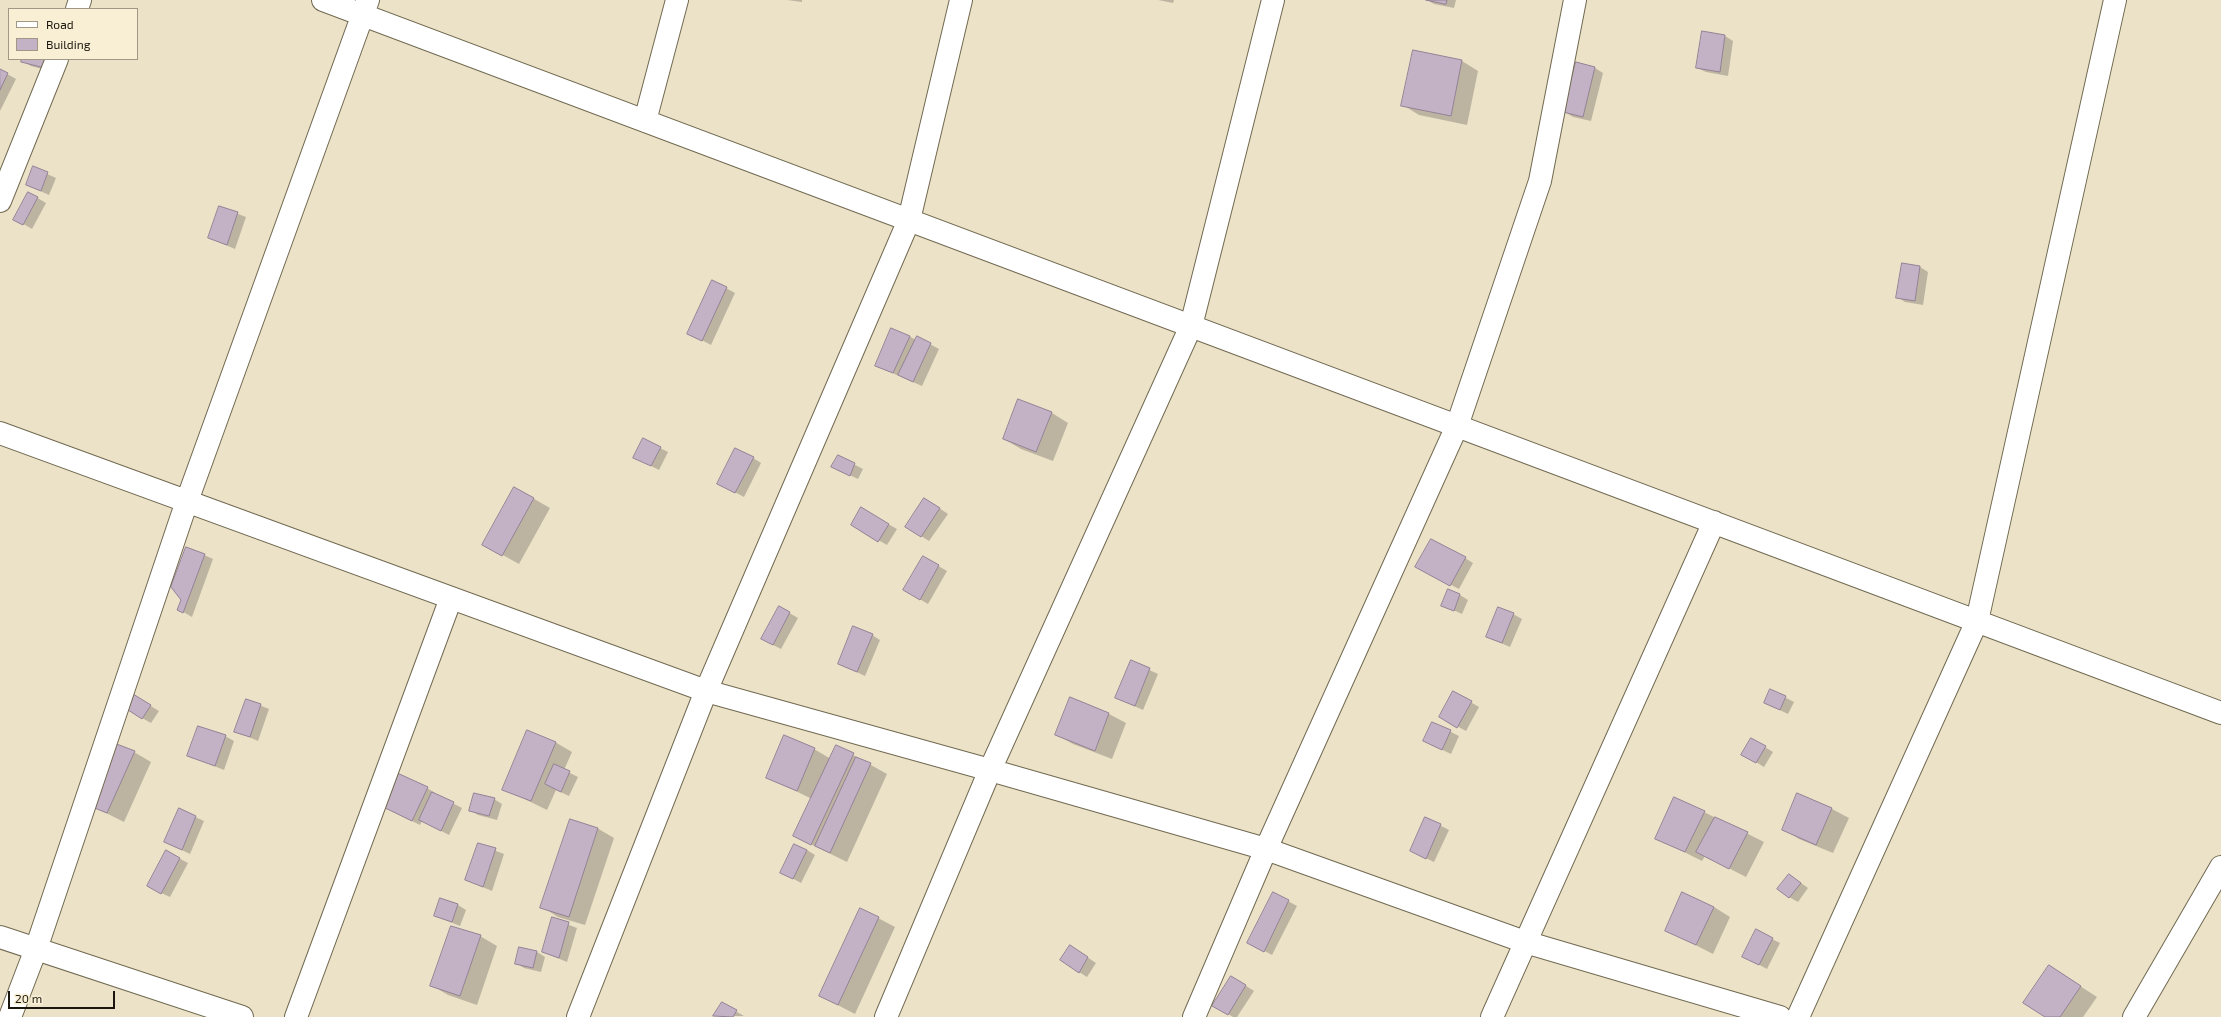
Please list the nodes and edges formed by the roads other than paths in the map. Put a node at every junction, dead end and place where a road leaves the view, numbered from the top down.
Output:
1 (323, 0) edge
2 (677, 0) edge
3 (961, 0) edge
4 (1273, 0) edge
5 (1575, 0) edge
6 (2115, 0) edge
7 (365, 7) edge
8 (57, 60) edge
9 (645, 121) junction
10 (0, 201) edge
11 (908, 220) junction
12 (1191, 326) junction
13 (1457, 426) junction
14 (0, 433) edge
15 (187, 501) junction
16 (1714, 522) junction
17 (451, 598) junction
18 (1977, 621) junction
19 (706, 692) junction
20 (2221, 713) edge
21 (990, 770) junction
22 (1266, 849) junction
23 (2221, 867) edge
24 (0, 937) edge
25 (1524, 942) junction
26 (36, 949) junction
27 (10, 1017) edge
28 (242, 1017) edge
29 (296, 1017) edge
30 (578, 1017) edge
31 (886, 1017) edge
32 (1194, 1017) edge
33 (1492, 1017) edge
34 (1780, 1017) edge
35 (1798, 1017) edge
36 (2134, 1017) edge

1 - 7 street
2 - 9 street
3 - 11 street
4 - 12 street
5 - 13 street
6 - 18 street
7 - 9 street
7 - 15 street
8 - 10 street
9 - 11 street
11 - 12 street
11 - 19 street
12 - 13 street
12 - 21 street
13 - 16 street
13 - 22 street
14 - 15 street
15 - 17 street
15 - 26 street
16 - 18 street
16 - 25 street
17 - 19 street
17 - 29 street
18 - 20 street
18 - 35 street
19 - 21 street
19 - 30 street
21 - 22 street
21 - 31 street
22 - 25 street
22 - 32 street
23 - 36 street
24 - 26 street
25 - 33 street
25 - 34 street
26 - 27 street
26 - 28 street

